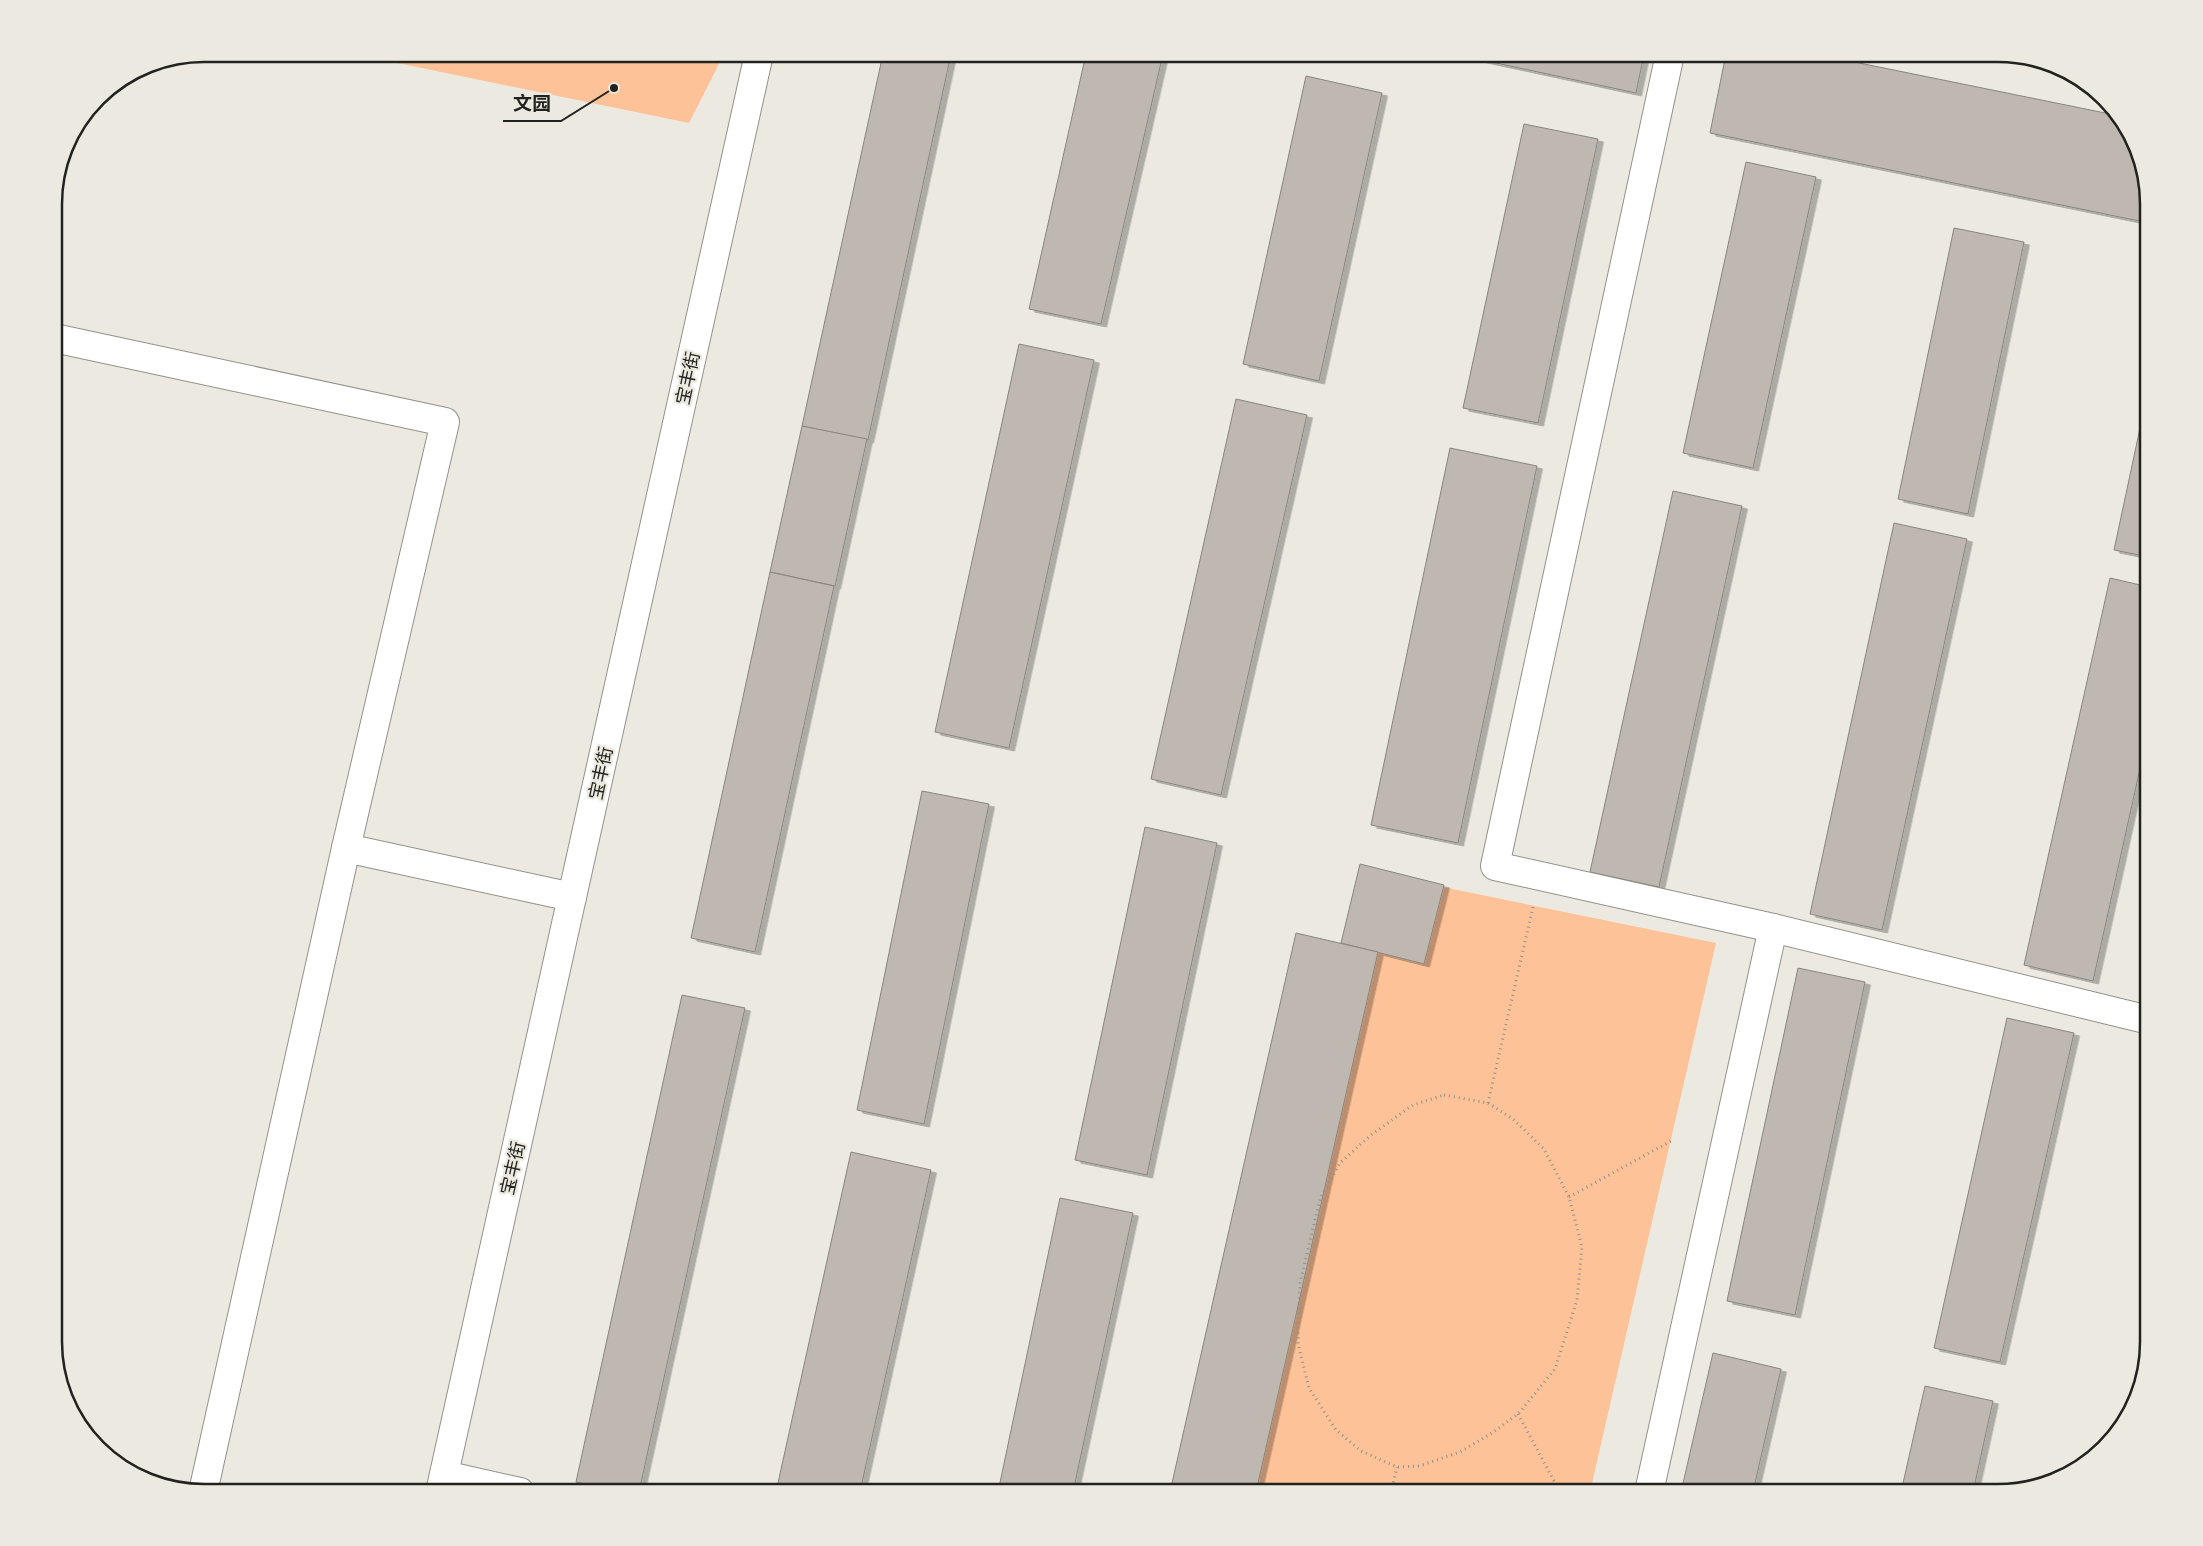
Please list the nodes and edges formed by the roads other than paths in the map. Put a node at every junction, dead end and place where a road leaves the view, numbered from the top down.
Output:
1 (757, 62) edge
2 (1668, 62) edge
3 (63, 340) edge
4 (346, 848) junction
5 (572, 897) junction
6 (1773, 928) junction
7 (2140, 1018) edge
8 (205, 1484) edge
9 (442, 1484) edge
10 (1651, 1484) edge

1 - 5 street, 宝丰街
2 - 6 street
3 - 4 street
4 - 5 street
4 - 8 street
5 - 9 street, 宝丰街
6 - 7 street
6 - 10 street

